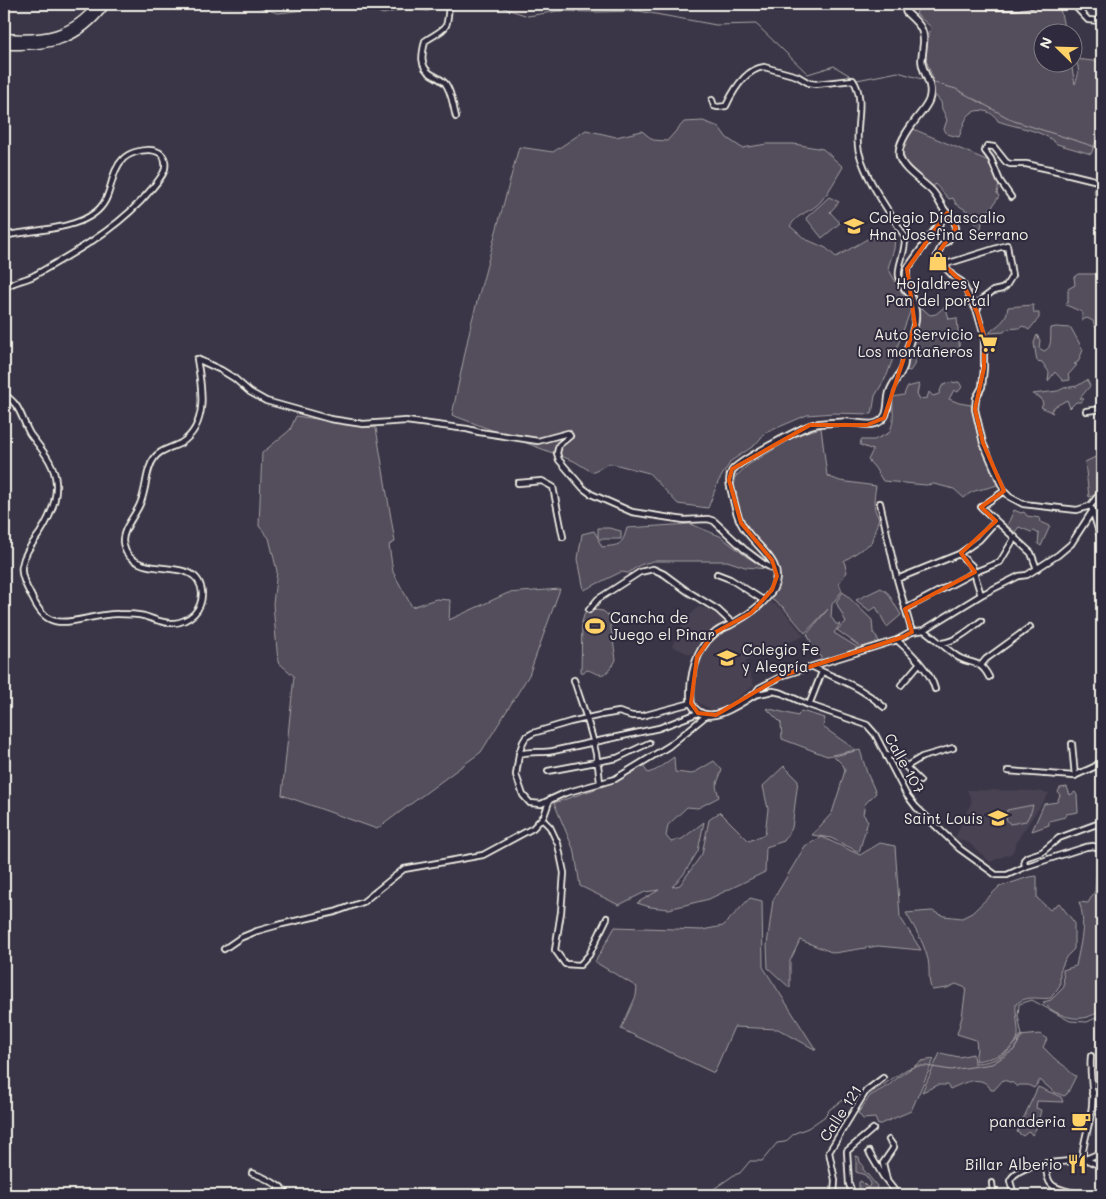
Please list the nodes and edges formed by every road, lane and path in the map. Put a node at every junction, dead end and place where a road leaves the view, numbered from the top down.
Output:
1 (98, 4) edge
2 (105, 4) edge
3 (449, 4) edge
4 (905, 4) edge
5 (986, 4) edge
6 (1035, 4) edge
7 (1073, 4) edge
8 (1102, 21) edge
9 (4, 38) edge
10 (4, 45) edge
11 (712, 100) dead end
12 (456, 117) dead end
13 (1102, 182) edge
14 (1011, 197) dead end
15 (947, 213) junction
16 (4, 236) edge
17 (944, 265) junction
18 (4, 289) edge
19 (909, 294) junction
20 (977, 312) junction
21 (4, 393) edge
22 (1102, 409) edge
23 (1086, 411) dead end
24 (518, 483) dead end
25 (1004, 490) junction
26 (1102, 491) edge
27 (880, 503) dead end
28 (1092, 508) junction
29 (996, 521) junction
30 (563, 537) dead end
31 (1015, 537) junction
32 (1102, 539) edge
33 (959, 554) junction
34 (1102, 566) edge
35 (1037, 569) junction
36 (776, 570) junction
37 (975, 572) junction
38 (717, 574) dead end
39 (897, 579) junction
40 (981, 595) junction
41 (763, 600) junction
42 (905, 609) junction
43 (589, 610) dead end
44 (981, 621) dead end
45 (732, 624) junction
46 (1030, 627) dead end
47 (924, 630) junction
48 (912, 632) junction
49 (897, 640) junction
50 (942, 643) junction
51 (919, 664) junction
52 (981, 665) junction
53 (813, 667) junction
54 (822, 672) junction
55 (989, 677) dead end
56 (574, 680) dead end
57 (901, 685) dead end
58 (935, 689) dead end
59 (754, 695) junction
60 (690, 703) junction
61 (809, 705) junction
62 (884, 707) dead end
63 (698, 713) junction
64 (707, 716) junction
65 (588, 719) junction
66 (595, 741) junction
67 (649, 742) dead end
68 (1072, 744) dead end
69 (953, 748) dead end
70 (519, 754) junction
71 (886, 756) junction
72 (598, 761) junction
73 (1102, 761) edge
74 (907, 766) junction
75 (1008, 770) dead end
76 (548, 771) dead end
77 (1075, 776) junction
78 (920, 781) dead end
79 (600, 783) junction
80 (550, 800) junction
81 (542, 819) junction
82 (1102, 825) edge
83 (1102, 849) edge
84 (1027, 866) junction
85 (607, 918) dead end
86 (224, 949) dead end
87 (1091, 1056) dead end
88 (883, 1078) dead end
89 (1102, 1091) edge
90 (1092, 1094) junction
91 (873, 1129) dead end
92 (889, 1140) dead end
93 (869, 1152) dead end
94 (1102, 1152) edge
95 (1083, 1160) junction
96 (1046, 1163) junction
97 (1102, 1167) edge
98 (252, 1173) dead end
99 (888, 1181) junction
100 (992, 1183) dead end
101 (281, 1187) junction
102 (1076, 1193) dead end
103 (275, 1195) edge
104 (289, 1195) edge
105 (834, 1195) edge
106 (853, 1195) edge
107 (898, 1195) edge
108 (998, 1195) edge
109 (1014, 1195) edge

1 - 9 highway
2 - 10 highway
3 - 12 street
4 - 15 street
5 - 6 street
7 - 8 street
11 - 19 street
13 - 14 street
15 - 17 street
15 - 19 street
16 - 18 street
17 - 20 street
17 - 20 street
19 - 36 street
20 - 25 street
21 - 36 street
22 - 23 street
24 - 30 street
25 - 28 street
25 - 29 street
26 - 28 street
27 - 39 street
28 - 32 street
28 - 35 street
29 - 31 street
29 - 33 street
31 - 35 street
31 - 37 street
32 - 34 street
33 - 37 street
33 - 39 street
35 - 40 street
36 - 41 street
37 - 40 street
37 - 42 street
38 - 41 street
39 - 42 street
40 - 47 street
41 - 45 street
42 - 48 street
43 - 45 street
44 - 50 street
45 - 60 street
46 - 52 street
47 - 48 street
47 - 50 street
48 - 49 street
49 - 51 street
49 - 53 street
50 - 52 street
51 - 57 street
51 - 58 street
52 - 55 street
53 - 54 street
53 - 59 street
54 - 61 street
54 - 62 street
56 - 65 street
59 - 61 street, Calle 107
59 - 64 street
60 - 63 street
60 - 65 street
61 - 71 street, Calle 107
63 - 64 street
63 - 66 street
64 - 79 street
65 - 66 street
65 - 70 street
66 - 70 street
66 - 72 street
67 - 72 street
68 - 77 street
69 - 74 street
70 - 80 street
71 - 74 street
71 - 84 street, Calle 107
72 - 76 street
72 - 79 street
73 - 77 street
74 - 78 street
75 - 77 street
79 - 80 street
80 - 81 street
81 - 85 street
81 - 86 street
82 - 84 street
83 - 84 street, Calle 107
87 - 90 street
88 - 105 street, Calle 121
89 - 90 street
90 - 95 street
91 - 106 street
92 - 99 street
93 - 99 street
94 - 95 street
95 - 96 street
95 - 97 street
96 - 102 street
96 - 109 street
98 - 101 street
99 - 107 street
100 - 108 street
101 - 103 street
101 - 104 street

